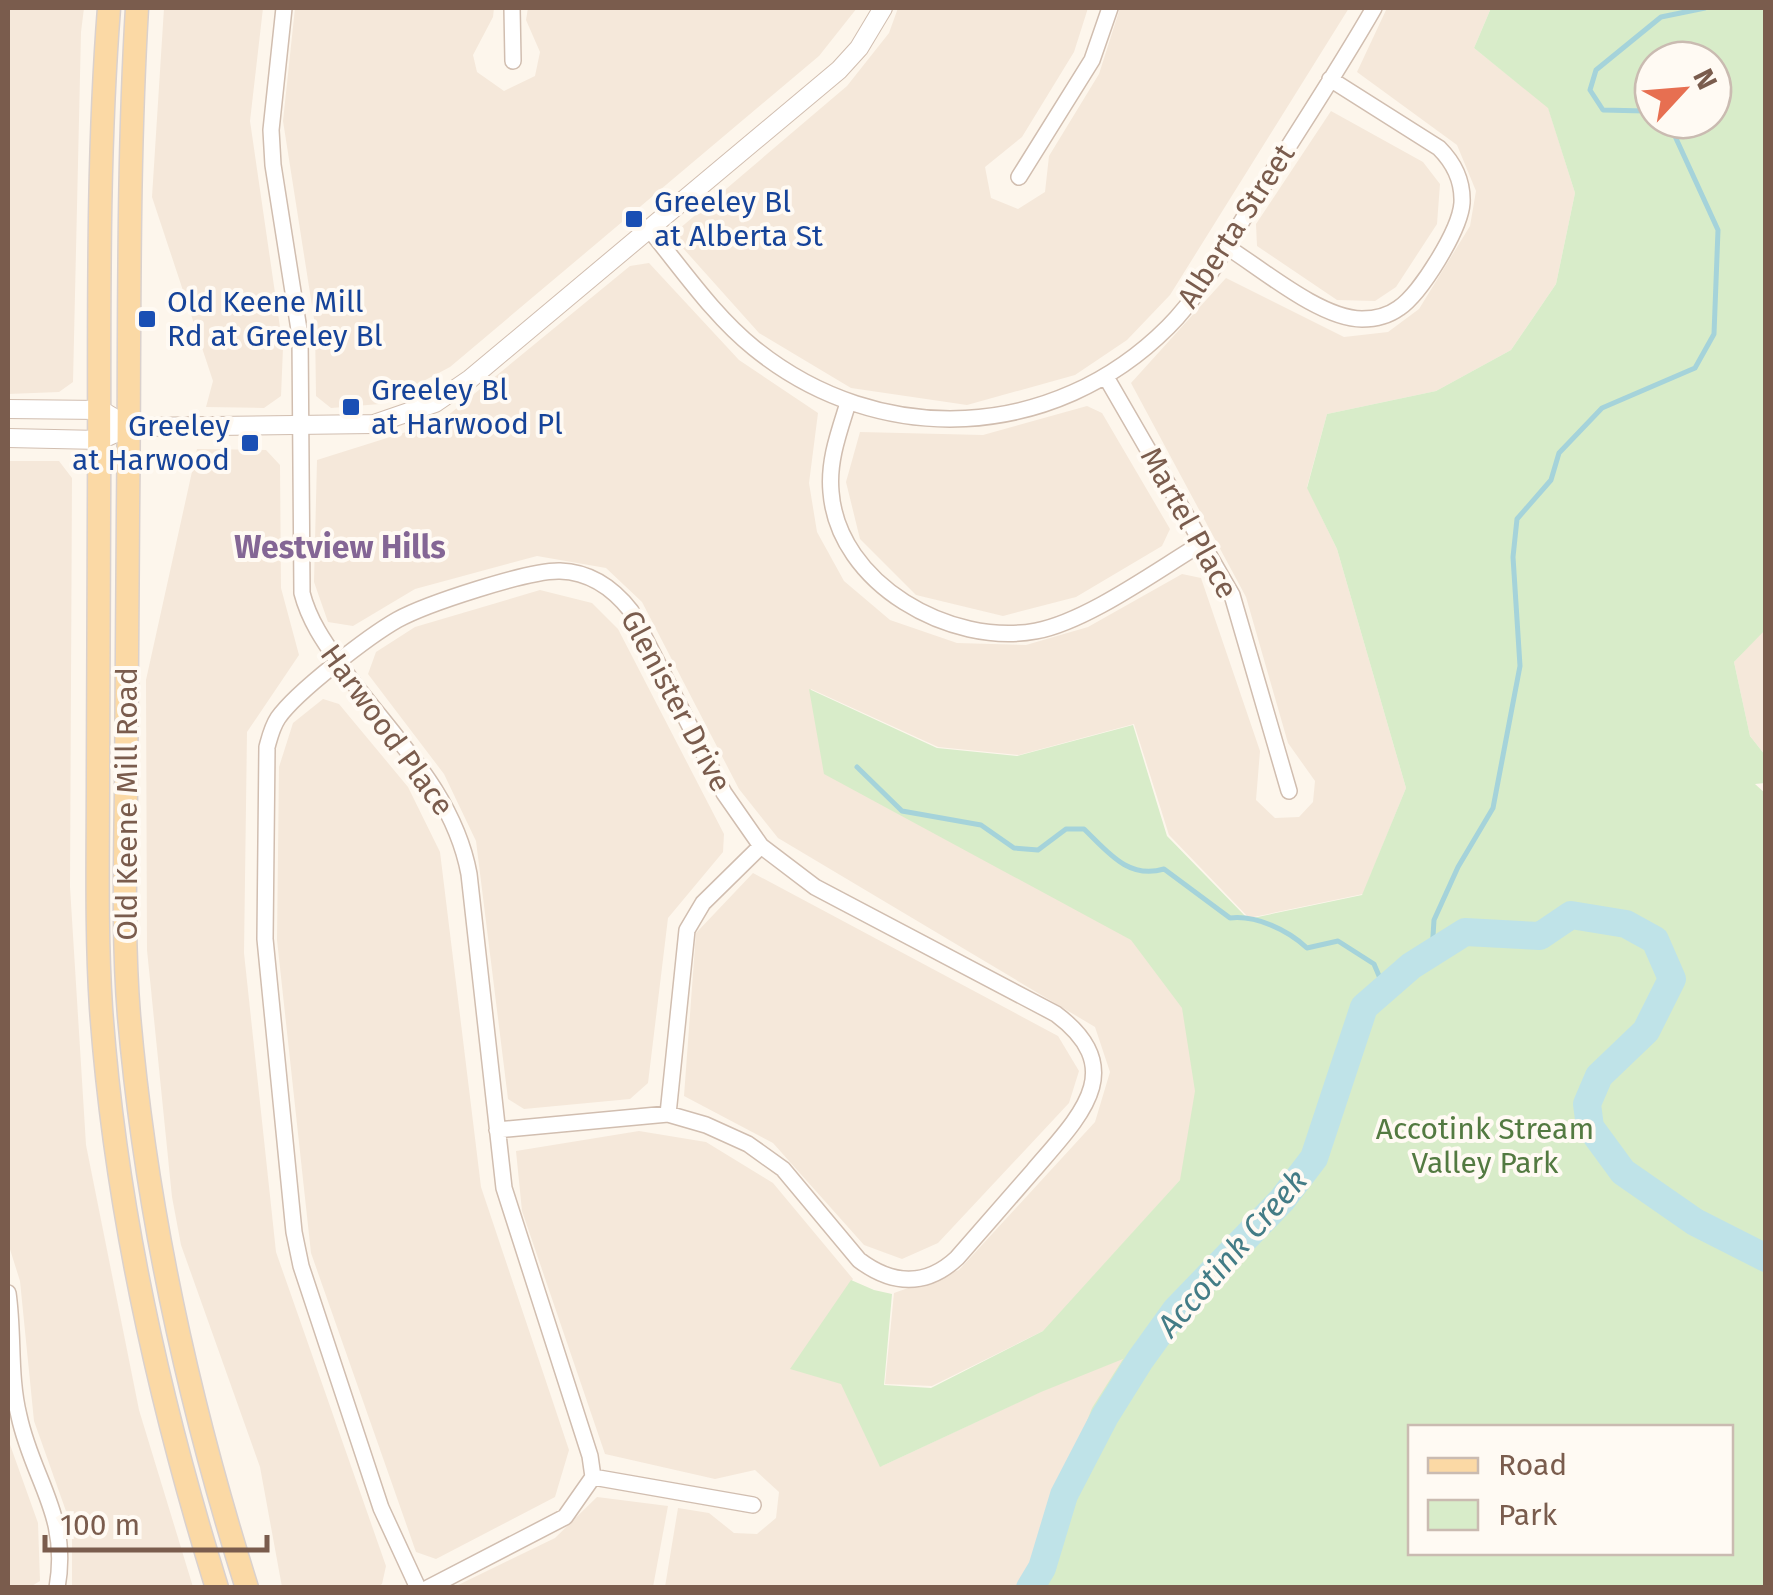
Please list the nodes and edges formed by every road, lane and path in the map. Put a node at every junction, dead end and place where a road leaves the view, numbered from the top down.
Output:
1 (109, 8) edge
2 (137, 8) edge
3 (284, 8) edge
4 (512, 8) edge
5 (883, 8) edge
6 (1110, 8) edge
7 (1374, 8) edge
8 (513, 61) dead end
9 (1330, 80) junction
10 (1019, 177) dead end
11 (648, 229) junction
12 (1226, 247) junction
13 (1106, 377) junction
14 (848, 403) junction
15 (8, 409) edge
16 (101, 410) junction
17 (130, 427) junction
18 (302, 427) junction
19 (8, 438) edge
20 (100, 440) junction
21 (1204, 542) junction
22 (339, 663) junction
23 (1290, 791) dead end
24 (761, 846) junction
25 (668, 1114) junction
26 (497, 1130) junction
27 (8, 1293) edge
28 (593, 1478) junction
29 (753, 1505) dead end
30 (57, 1588) edge
31 (217, 1588) edge
32 (247, 1588) edge
33 (418, 1588) edge
34 (428, 1588) edge

1 - 16 main road, Old Keene Mill Road
2 - 17 main road, Old Keene Mill Road
3 - 18 street, Harwood Place
4 - 8 street
5 - 11 street
6 - 10 street
7 - 9 street, Alberta Street
9 - 12 street, Alberta Street
9 - 12 street
11 - 14 street, Alberta Street
11 - 18 street
12 - 13 street, Alberta Street
13 - 14 street, Alberta Street
13 - 21 street, Martel Place
14 - 21 street
15 - 16 street
16 - 17 street
16 - 20 main road, Old Keene Mill Road
17 - 18 street
17 - 20 street
17 - 32 main road, Old Keene Mill Road
18 - 22 street, Harwood Place
19 - 20 street
20 - 31 main road, Old Keene Mill Road
21 - 23 street, Martel Place
22 - 24 street, Glenister Drive
22 - 26 street, Harwood Place
22 - 33 street, Glenister Drive
24 - 25 street
24 - 25 street, Glenister Drive
25 - 26 street, Glenister Drive
26 - 28 street, Harwood Place
27 - 30 street
28 - 29 street
28 - 34 street

